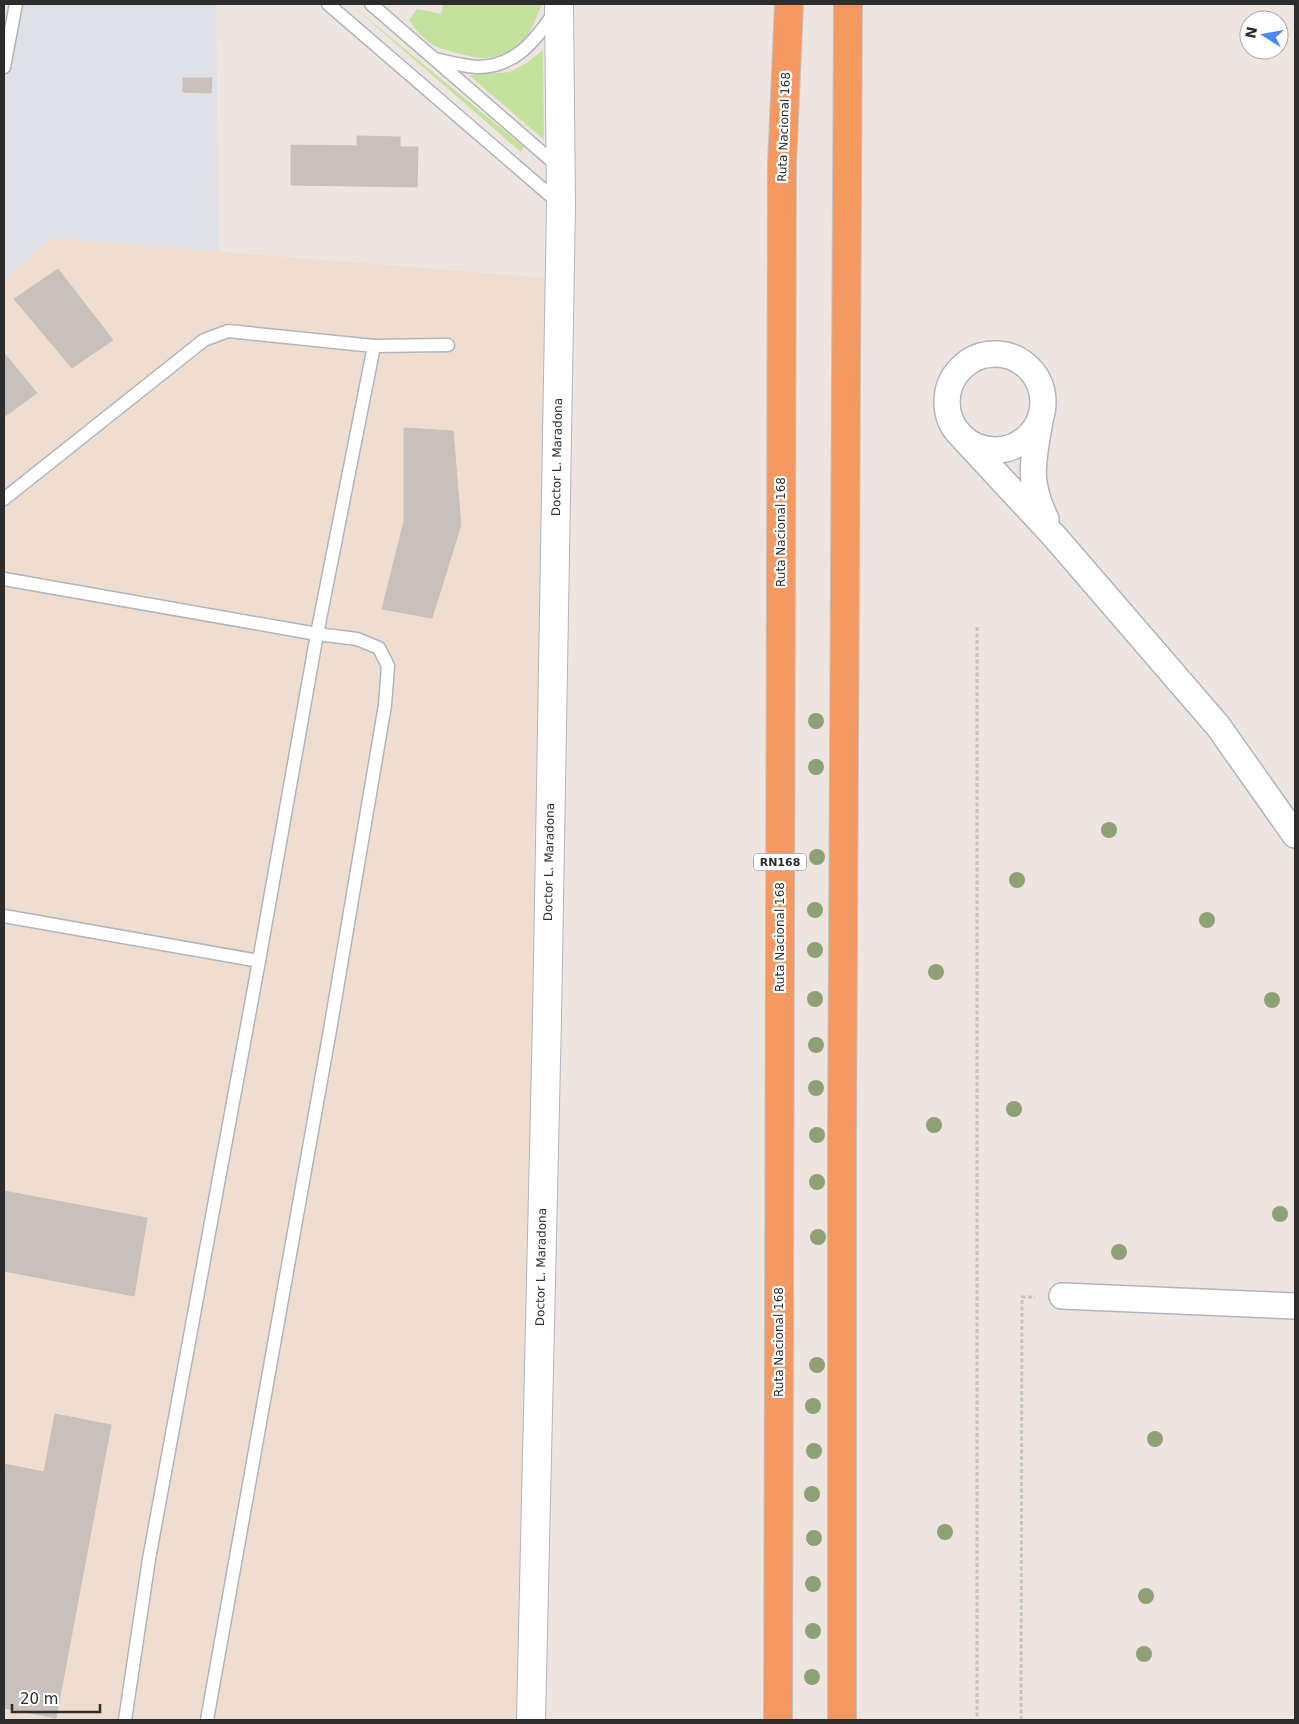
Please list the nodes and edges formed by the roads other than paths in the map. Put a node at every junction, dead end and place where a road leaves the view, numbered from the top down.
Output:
1 (16, 4) edge
2 (328, 4) edge
3 (371, 4) edge
4 (789, 4) edge
5 (848, 4) edge
6 (559, 5) edge
7 (434, 59) junction
8 (4, 67) edge
9 (561, 170) junction
10 (562, 205) junction
11 (448, 345) dead end
12 (374, 346) junction
13 (1040, 422) junction
14 (964, 438) junction
15 (4, 499) edge
16 (1055, 537) junction
17 (4, 578) edge
18 (317, 634) junction
19 (1295, 835) edge
20 (4, 916) edge
21 (259, 961) junction
22 (1062, 1296) road end
23 (1295, 1306) edge
24 (125, 1720) edge
25 (207, 1720) edge
26 (530, 1720) edge
27 (778, 1720) edge
28 (842, 1720) edge

1 - 8 lane
2 - 10 lane
3 - 7 lane
4 - 27 highway, Ruta Nacional 168 / RN168
5 - 28 highway
6 - 7 lane
6 - 9 main road, Doctor L. Maradona
7 - 9 lane
9 - 10 main road, Doctor L. Maradona
10 - 26 main road, Doctor L. Maradona
11 - 12 lane
12 - 15 lane
12 - 18 lane
13 - 14 street
13 - 14 street
13 - 16 street
14 - 16 street
16 - 19 street
17 - 18 lane
18 - 21 lane
18 - 25 lane
20 - 21 lane
21 - 24 lane
22 - 23 street

